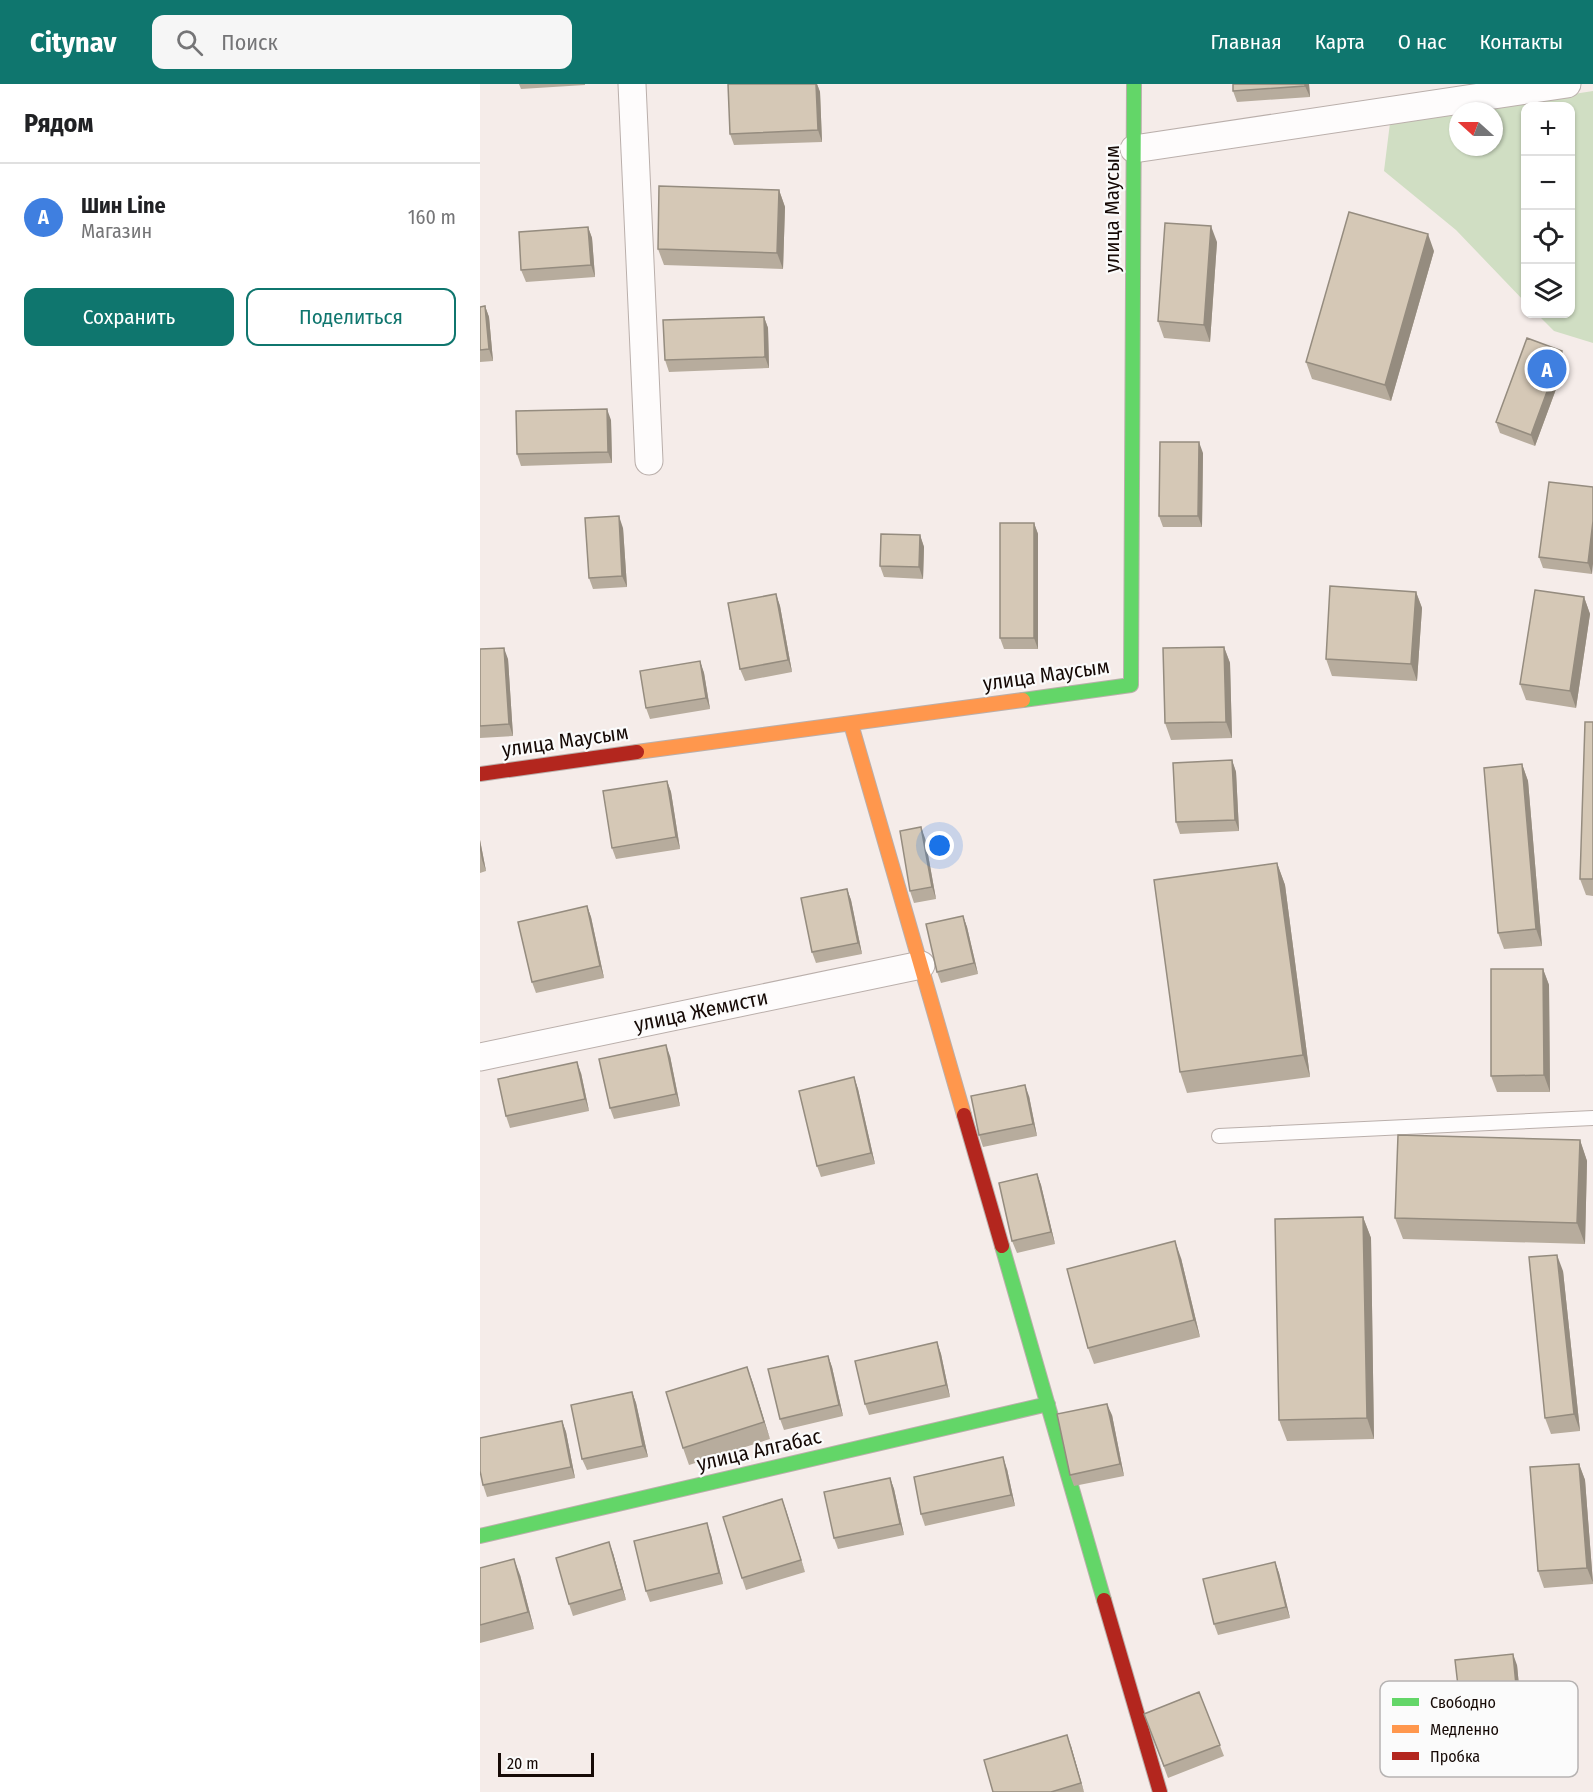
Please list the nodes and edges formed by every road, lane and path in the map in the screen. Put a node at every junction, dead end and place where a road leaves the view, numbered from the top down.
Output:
1 (632, 84) edge
2 (1134, 84) edge
3 (1567, 84) edge
4 (1134, 149) junction
5 (649, 461) dead end
6 (851, 724) junction
7 (480, 774) edge
8 (921, 965) junction
9 (480, 1057) edge
10 (1593, 1118) edge
11 (1219, 1136) dead end
12 (1048, 1404) junction
13 (480, 1536) edge
14 (1160, 1792) edge

1 - 5 street
2 - 4 street, улица Маусым
3 - 4 street
4 - 6 street, улица Маусым
6 - 7 street, улица Маусым
6 - 8 street
8 - 9 street, улица Жемисти
8 - 12 street
10 - 11 lane
12 - 13 street, улица Алгабас
12 - 14 street

